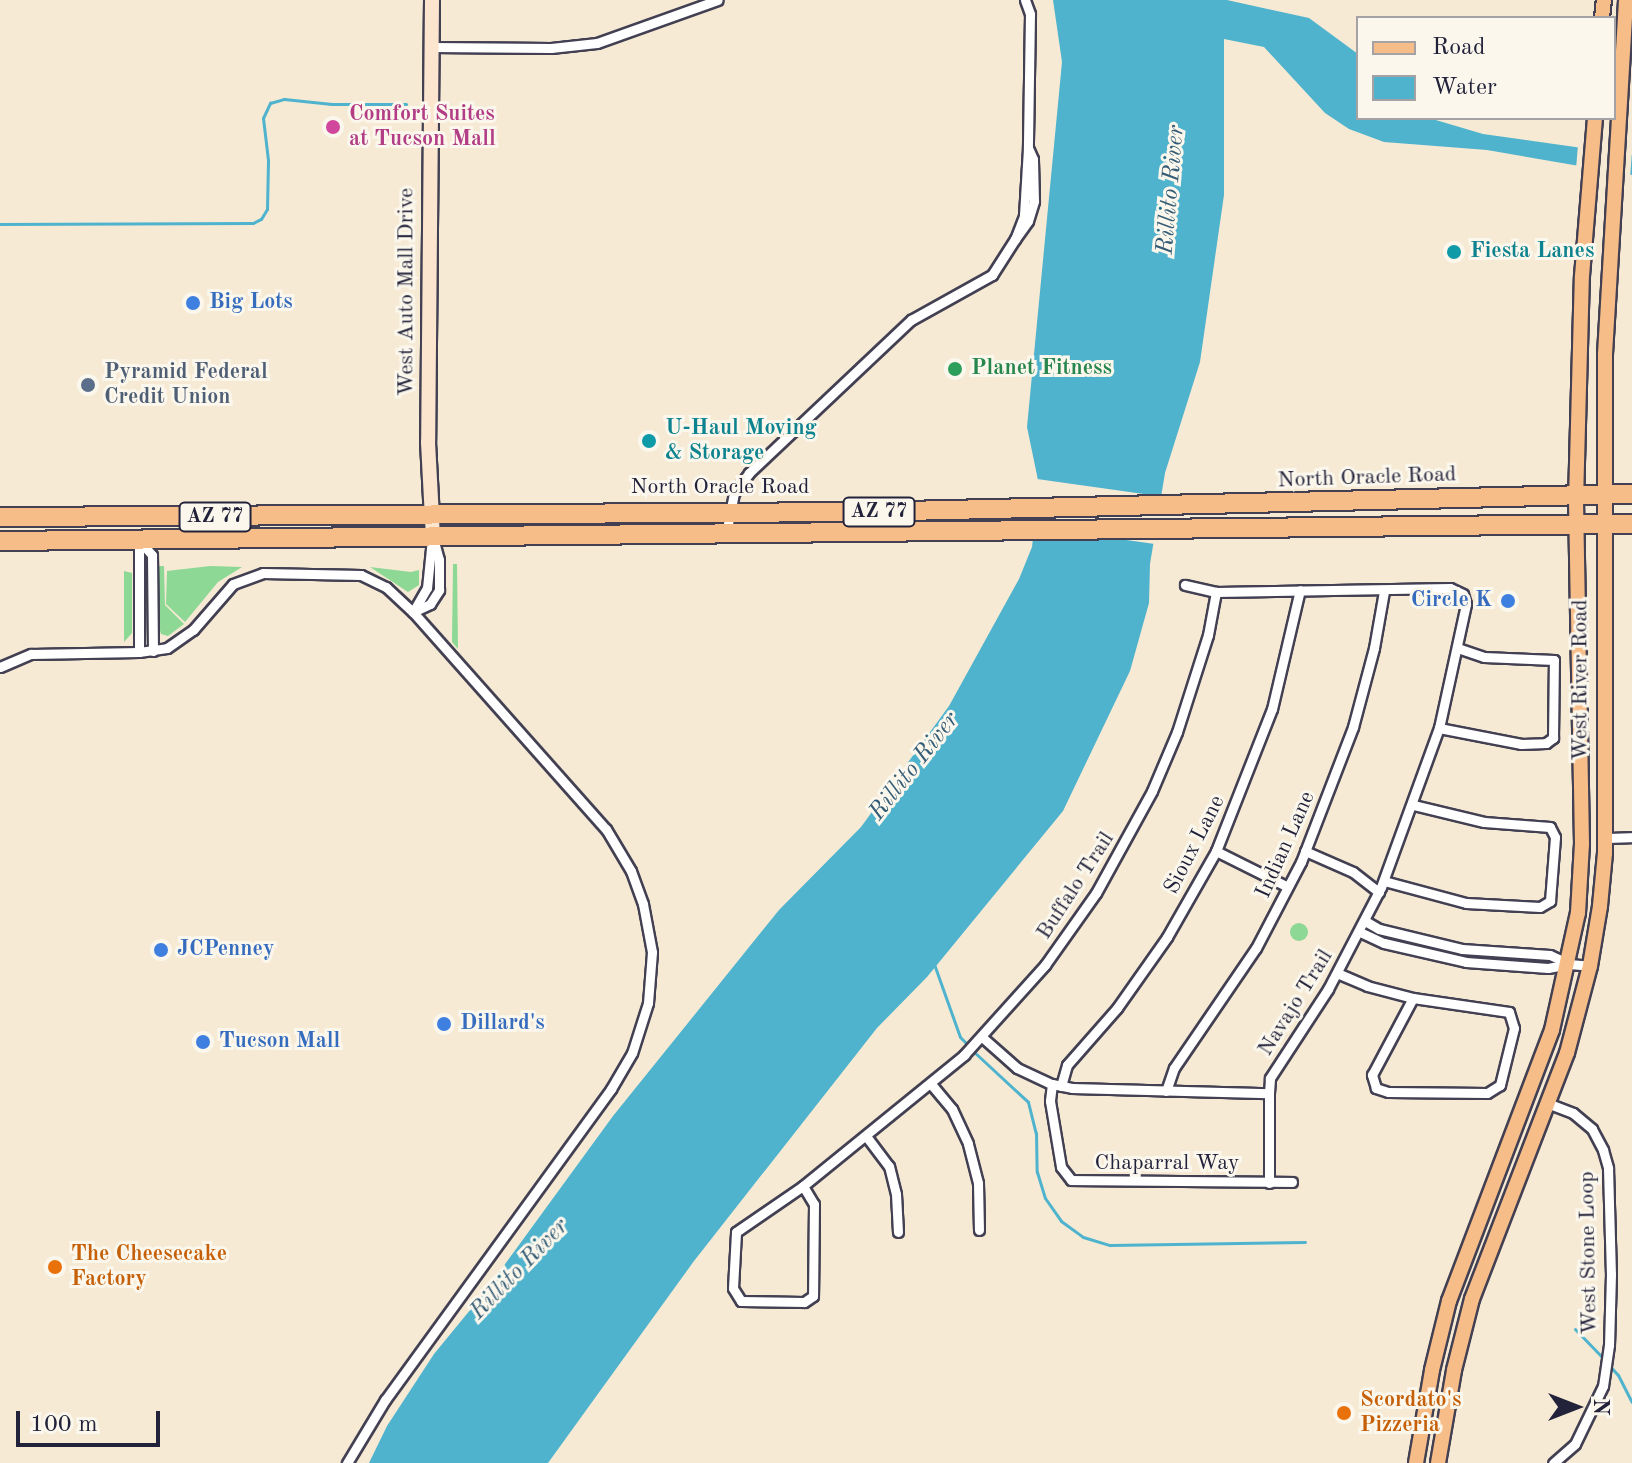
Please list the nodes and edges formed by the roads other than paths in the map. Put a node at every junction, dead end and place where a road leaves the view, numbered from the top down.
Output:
1 (432, 0) edge
2 (718, 0) edge
3 (1025, 0) edge
4 (1626, 0) edge
5 (431, 47) junction
6 (1595, 120) edge
7 (1632, 494) edge
8 (1576, 495) junction
9 (1604, 495) junction
10 (1255, 505) junction
11 (977, 509) junction
12 (728, 511) junction
13 (431, 516) junction
14 (0, 517) edge
15 (1632, 524) edge
16 (1603, 525) junction
17 (1576, 526) junction
18 (1172, 531) junction
19 (726, 534) junction
20 (858, 534) junction
21 (433, 536) junction
22 (139, 540) junction
23 (0, 541) edge
24 (1185, 585) dead end
25 (1300, 590) junction
26 (1384, 591) junction
27 (1216, 592) junction
28 (413, 612) junction
29 (1458, 648) junction
30 (153, 651) junction
31 (139, 652) junction
32 (0, 667) edge
33 (1439, 728) junction
34 (1413, 805) junction
35 (1632, 837) edge
36 (1605, 838) junction
37 (1216, 851) junction
38 (1305, 851) junction
39 (1384, 881) junction
40 (1288, 887) junction
41 (1379, 892) junction
42 (1365, 921) junction
43 (1360, 932) junction
44 (1569, 964) junction
45 (1590, 966) junction
46 (1337, 973) junction
47 (1413, 998) junction
48 (980, 1039) junction
49 (931, 1084) junction
50 (1056, 1085) junction
51 (1166, 1091) junction
52 (1269, 1093) junction
53 (1547, 1103) junction
54 (866, 1136) junction
55 (1292, 1182) dead end
56 (1269, 1183) junction
57 (803, 1186) junction
58 (979, 1230) dead end
59 (898, 1232) dead end
60 (347, 1463) edge
61 (1416, 1463) edge
62 (1438, 1463) edge
63 (1553, 1463) edge

1 - 5 street, West Auto Mall Drive
2 - 5 street
3 - 12 street
4 - 9 main road, West River Road
5 - 13 street, West Auto Mall Drive
6 - 8 main road, West River Road
7 - 9 highway, North Oracle Road / AZ 77
8 - 9 highway, North Oracle Road / AZ 77
8 - 10 highway, North Oracle Road / AZ 77
8 - 17 main road, West River Road
9 - 16 main road, West River Road
10 - 11 highway, North Oracle Road / AZ 77
10 - 18 highway
11 - 12 highway, North Oracle Road / AZ 77
11 - 20 highway
12 - 13 highway, North Oracle Road / AZ 77
12 - 19 street
13 - 14 highway, North Oracle Road / AZ 77
13 - 21 street, West Auto Mall Drive
15 - 16 highway, AZ 77
16 - 17 highway, AZ 77
16 - 36 main road, West River Road
17 - 18 highway, AZ 77
17 - 44 main road, West River Road
18 - 20 highway, AZ 77
19 - 20 highway, AZ 77
19 - 21 highway, AZ 77
21 - 22 highway, AZ 77
21 - 28 street, West Auto Mall Drive
22 - 23 highway, AZ 77
22 - 30 street
22 - 31 street
24 - 27 street
25 - 26 street
25 - 27 street
25 - 37 street, Sioux Lane
26 - 29 street, Navajo Trail
26 - 38 street, Indian Lane
27 - 48 street, Buffalo Trail
28 - 30 street
28 - 60 street
29 - 33 street, Navajo Trail
29 - 33 street
30 - 31 street
31 - 32 street
33 - 34 street, Navajo Trail
34 - 39 street, Navajo Trail
34 - 39 street
35 - 36 street
36 - 45 main road, West River Road
37 - 40 street
37 - 50 street, Sioux Lane
38 - 40 street, Indian Lane
38 - 41 street
39 - 41 street, Navajo Trail
40 - 51 street, Indian Lane
41 - 42 street, Navajo Trail
42 - 43 street, Navajo Trail
42 - 44 street
43 - 44 street
43 - 46 street, Navajo Trail
44 - 45 street
44 - 61 main road, West River Road
45 - 53 main road, West River Road
46 - 47 street
46 - 52 street, Navajo Trail
47 - 47 street
48 - 49 street, Buffalo Trail
48 - 50 street, Navajo Trail
49 - 54 street, Buffalo Trail
49 - 58 street
50 - 51 street, Navajo Trail
50 - 56 street, Chaparral Way
51 - 52 street, Navajo Trail
52 - 56 street
53 - 62 main road, West River Road
53 - 63 street, West Stone Loop
54 - 57 street, Buffalo Trail
54 - 59 street
55 - 56 street
57 - 57 street, Buffalo Trail

